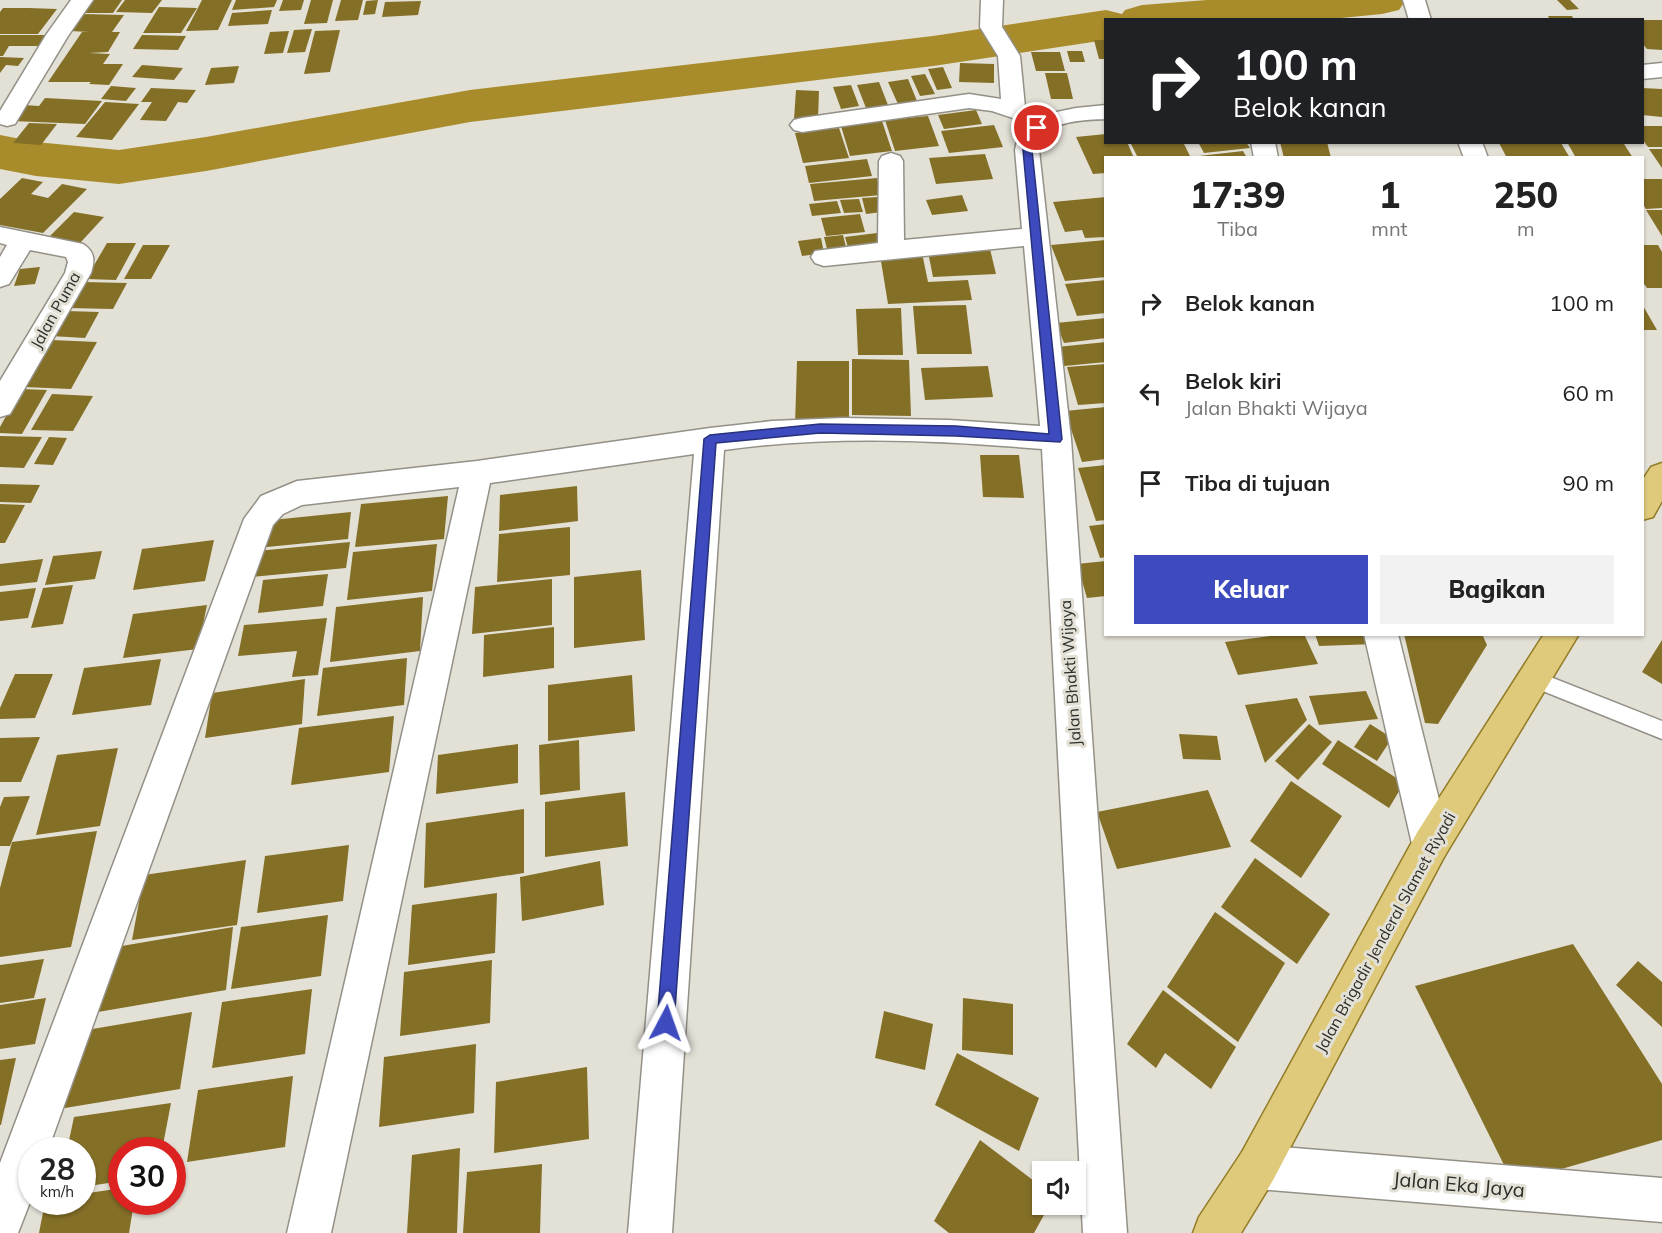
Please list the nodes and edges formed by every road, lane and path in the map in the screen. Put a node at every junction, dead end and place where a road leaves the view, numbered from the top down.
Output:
1 (82, 0) edge
2 (992, 0) edge
3 (1662, 70) edge
4 (1644, 72) edge
5 (1014, 111) junction
6 (1104, 111) edge
7 (7, 119) dead end
8 (1047, 122) junction
9 (802, 125) dead end
10 (891, 161) dead end
11 (1036, 236) junction
12 (12, 237) edge
13 (891, 250) junction
14 (824, 257) dead end
15 (0, 278) edge
16 (0, 406) edge
17 (710, 439) junction
18 (1056, 439) junction
19 (477, 473) junction
20 (1662, 475) edge
21 (1644, 505) edge
22 (1381, 636) edge
23 (1562, 636) edge
24 (1535, 679) junction
25 (1662, 730) edge
26 (1431, 844) junction
27 (1257, 1167) junction
28 (1662, 1200) edge
29 (0, 1222) edge
30 (309, 1233) edge
31 (650, 1233) edge
32 (1105, 1233) edge
33 (1215, 1233) edge

1 - 7 street
2 - 5 street
3 - 4 street
5 - 8 street
5 - 9 street
6 - 8 street
8 - 11 street, Jalan Bhakti Wijaya
10 - 13 street
11 - 13 street
11 - 18 street, Jalan Bhakti Wijaya
12 - 15 street
12 - 16 street, Jalan Puma
13 - 14 street
17 - 18 street
17 - 19 street
17 - 31 street
18 - 32 street, Jalan Bhakti Wijaya
19 - 29 street
19 - 30 street
20 - 21 main road
22 - 26 street
23 - 24 main road, Jalan Brigadir Jenderal Slamet Riyadi
24 - 25 lane
24 - 26 main road, Jalan Brigadir Jenderal Slamet Riyadi
26 - 27 main road, Jalan Brigadir Jenderal Slamet Riyadi
27 - 28 street, Jalan Eka Jaya
27 - 33 main road, Jalan Brigadir Jenderal Slamet Riyadi

